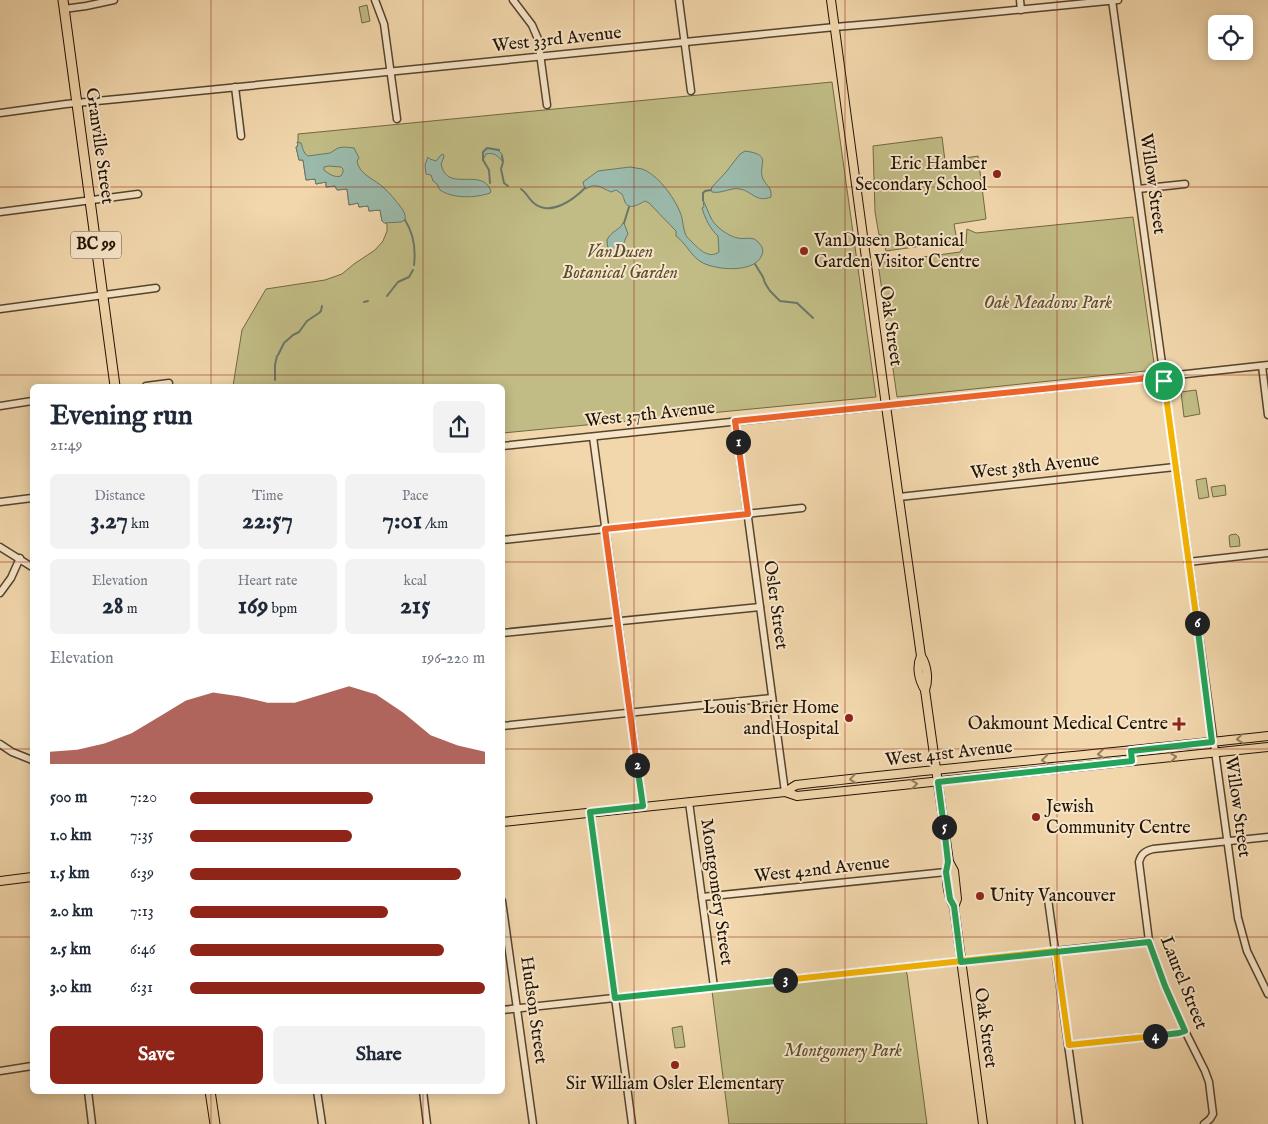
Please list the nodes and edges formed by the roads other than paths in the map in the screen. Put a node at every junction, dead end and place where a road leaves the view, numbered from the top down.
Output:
1 (114, 0) edge
2 (376, 0) edge
3 (513, 0) edge
4 (678, 0) edge
5 (831, 0) edge
6 (1020, 0) edge
7 (1112, 0) edge
8 (1118, 0) edge
9 (63, 5) edge
10 (1021, 10) junction
11 (835, 27) junction
12 (684, 42) junction
13 (541, 56) junction
14 (391, 71) junction
15 (235, 87) junction
16 (691, 91) dead end
17 (77, 103) junction
18 (547, 105) dead end
19 (0, 113) edge
20 (397, 119) dead end
21 (241, 136) dead end
22 (1185, 184) dead end
23 (1138, 189) junction
24 (138, 194) dead end
25 (90, 200) junction
26 (0, 212) edge
27 (156, 288) dead end
28 (103, 295) junction
29 (0, 309) edge
30 (1265, 366) edge
31 (1163, 376) junction
32 (170, 383) dead end
33 (115, 384) edge
34 (162, 384) edge
35 (30, 401) edge
36 (886, 405) junction
37 (0, 406) edge
38 (1268, 415) edge
39 (735, 421) junction
40 (593, 437) junction
41 (505, 446) edge
42 (1175, 467) junction
43 (30, 498) edge
44 (898, 498) junction
45 (0, 502) edge
46 (802, 508) dead end
47 (748, 514) junction
48 (605, 529) junction
49 (505, 540) edge
50 (0, 547) edge
51 (1268, 553) edge
52 (20, 558) junction
53 (1188, 562) junction
54 (30, 566) edge
55 (0, 593) edge
56 (760, 607) junction
57 (618, 622) junction
58 (505, 634) edge
59 (772, 698) junction
60 (630, 713) junction
61 (505, 726) edge
62 (1268, 736) edge
63 (1212, 742) junction
64 (0, 745) edge
65 (1131, 747) junction
66 (1268, 747) edge
67 (1214, 753) junction
68 (30, 759) edge
69 (1017, 759) junction
70 (1132, 761) junction
71 (936, 770) junction
72 (1019, 773) junction
73 (938, 782) junction
74 (785, 792) junction
75 (688, 802) junction
76 (643, 806) junction
77 (590, 812) junction
78 (505, 822) edge
79 (1268, 837) edge
80 (1226, 841) junction
81 (948, 862) junction
82 (946, 872) junction
83 (30, 877) edge
84 (0, 881) edge
85 (702, 897) junction
86 (1048, 899) dead end
87 (954, 906) junction
88 (505, 922) edge
89 (1149, 942) junction
90 (1056, 951) junction
91 (961, 962) junction
92 (714, 987) junction
93 (1268, 994) edge
94 (615, 998) junction
95 (517, 1008) junction
96 (505, 1010) edge
97 (1185, 1031) junction
98 (1069, 1045) junction
99 (30, 1066) edge
100 (0, 1070) edge
101 (88, 1094) edge
102 (210, 1094) edge
103 (318, 1094) edge
104 (423, 1094) edge
105 (92, 1124) edge
106 (215, 1124) edge
107 (322, 1124) edge
108 (427, 1124) edge
109 (533, 1124) edge
110 (632, 1124) edge
111 (983, 1124) edge
112 (1079, 1124) edge
113 (1204, 1124) edge

1 - 9 street
2 - 14 street
3 - 13 street
4 - 12 street
5 - 11 main road, Oak Street
6 - 10 street
7 - 8 street, West 33rd Avenue
7 - 10 street, West 33rd Avenue
7 - 23 street, Willow Street
9 - 17 highway, Granville Street / BC 99
10 - 11 street, West 33rd Avenue
11 - 12 street, West 33rd Avenue
11 - 36 main road, Oak Street
12 - 13 street, West 33rd Avenue
12 - 16 street
13 - 14 street, West 33rd Avenue
13 - 18 street
14 - 15 street, West 33rd Avenue
14 - 20 street
15 - 17 street, West 33rd Avenue
15 - 21 street
17 - 19 street, West 33rd Avenue
17 - 25 highway, Granville Street / BC 99
22 - 23 street
23 - 31 street, Willow Street
24 - 25 street
25 - 26 street
25 - 28 highway, Granville Street / BC 99
27 - 28 street
28 - 29 street
28 - 33 highway, Granville Street / BC 99
30 - 31 street, West 37th Avenue
30 - 38 street
31 - 36 street, West 37th Avenue
31 - 42 street, Willow Street
32 - 34 street
35 - 37 street
36 - 39 street, West 37th Avenue
36 - 44 main road, Oak Street
39 - 40 street, West 37th Avenue
39 - 47 street, Osler Street
40 - 41 street, West 37th Avenue
40 - 48 street
42 - 44 street, West 38th Avenue
42 - 53 street, Willow Street
43 - 45 street
44 - 71 main road, Oak Street
46 - 47 street
47 - 48 street
47 - 56 street, Osler Street
48 - 49 street
48 - 57 street
50 - 52 street
51 - 53 street
52 - 54 street
52 - 55 street
53 - 63 street, Willow Street
56 - 57 street
56 - 59 street, Osler Street
57 - 58 street
57 - 60 street
59 - 60 street
59 - 74 street, Osler Street
60 - 61 street
60 - 76 street
62 -> 63 main road, West 41st Avenue
63 - 65 main road, West 41st Avenue
63 - 67 street, Willow Street
64 - 68 street
65 -> 69 main road, West 41st Avenue
65 - 70 main road
66 - 67 main road, West 41st Avenue
70 -> 67 main road, West 41st Avenue
67 - 80 street, Willow Street
69 - 71 main road, West 41st Avenue
69 - 72 main road
70 - 72 main road, West 41st Avenue
71 - 73 main road, Oak Street
71 -> 74 main road, West 41st Avenue
72 - 73 main road, West 41st Avenue
74 -> 73 main road, West 41st Avenue
73 - 81 main road, Oak Street
74 - 75 main road, West 41st Avenue
75 - 76 main road, West 41st Avenue
75 - 85 street, Montgomery Street
76 - 77 main road, West 41st Avenue
77 - 78 main road, West 41st Avenue
77 - 94 street
79 - 80 street
80 - 89 street, Laurel Street
80 - 93 street, Willow Street
81 - 82 main road, Oak Street
81 - 87 main road, Oak Street
82 - 85 street, West 42nd Avenue
82 - 87 main road, Oak Street
83 - 84 main road
85 - 92 street, Montgomery Street
86 - 90 street
87 - 91 main road, Oak Street
88 - 95 street, Hudson Street
89 - 90 street
89 - 97 street, Laurel Street
90 - 91 street
90 - 98 street
91 - 92 street
91 - 111 main road, Oak Street
92 - 94 street
94 - 95 street
94 - 110 street
95 - 96 street
95 - 109 street, Hudson Street
97 - 98 street
97 - 113 street, Laurel Street
98 - 112 street
99 - 100 street
101 - 105 street
102 - 106 highway
103 - 107 street
104 - 108 street

